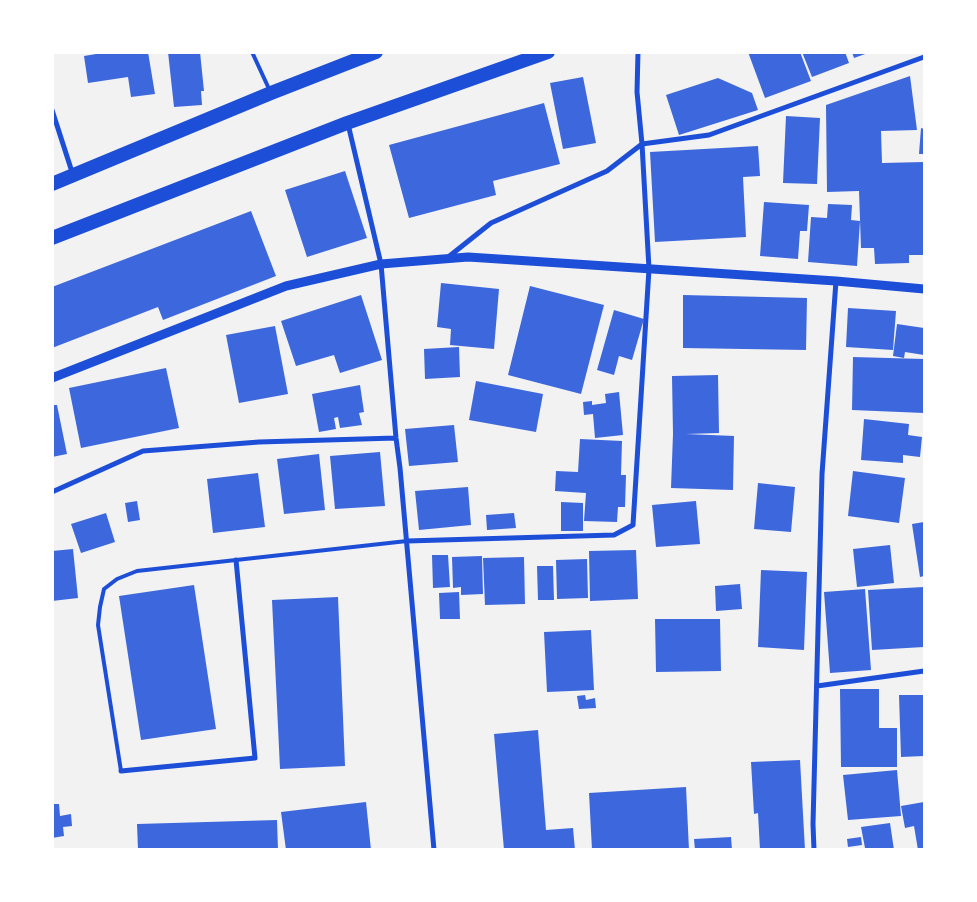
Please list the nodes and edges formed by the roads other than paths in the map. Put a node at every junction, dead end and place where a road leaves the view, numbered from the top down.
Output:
1 (252, 52) edge
2 (376, 52) edge
3 (548, 52) edge
4 (638, 52) edge
5 (924, 58) edge
6 (271, 93) junction
7 (52, 110) edge
8 (348, 123) junction
9 (642, 144) junction
10 (73, 176) junction
11 (52, 184) edge
12 (52, 238) edge
13 (446, 258) junction
14 (381, 264) junction
15 (650, 269) junction
16 (836, 281) junction
17 (924, 289) edge
18 (52, 378) edge
19 (396, 438) junction
20 (52, 492) edge
21 (407, 541) junction
22 (236, 560) junction
23 (924, 671) edge
24 (817, 686) junction
25 (121, 772) joint
26 (434, 850) edge
27 (814, 850) edge

1 - 6 lane
2 - 6 highway
3 - 8 highway
4 - 9 street
5 - 9 street
6 - 10 highway
7 - 10 street
8 - 12 highway
8 - 14 street
9 - 13 street
9 - 15 street
10 - 11 highway
13 - 14 street
13 - 15 street
14 - 18 street
14 - 19 street
15 - 16 street
15 - 21 street
16 - 17 street
16 - 24 street
19 - 20 street
19 - 21 street
21 - 22 lane
21 - 26 street
22 - 25 lane
22 - 25 street
23 - 24 street
24 - 27 street

